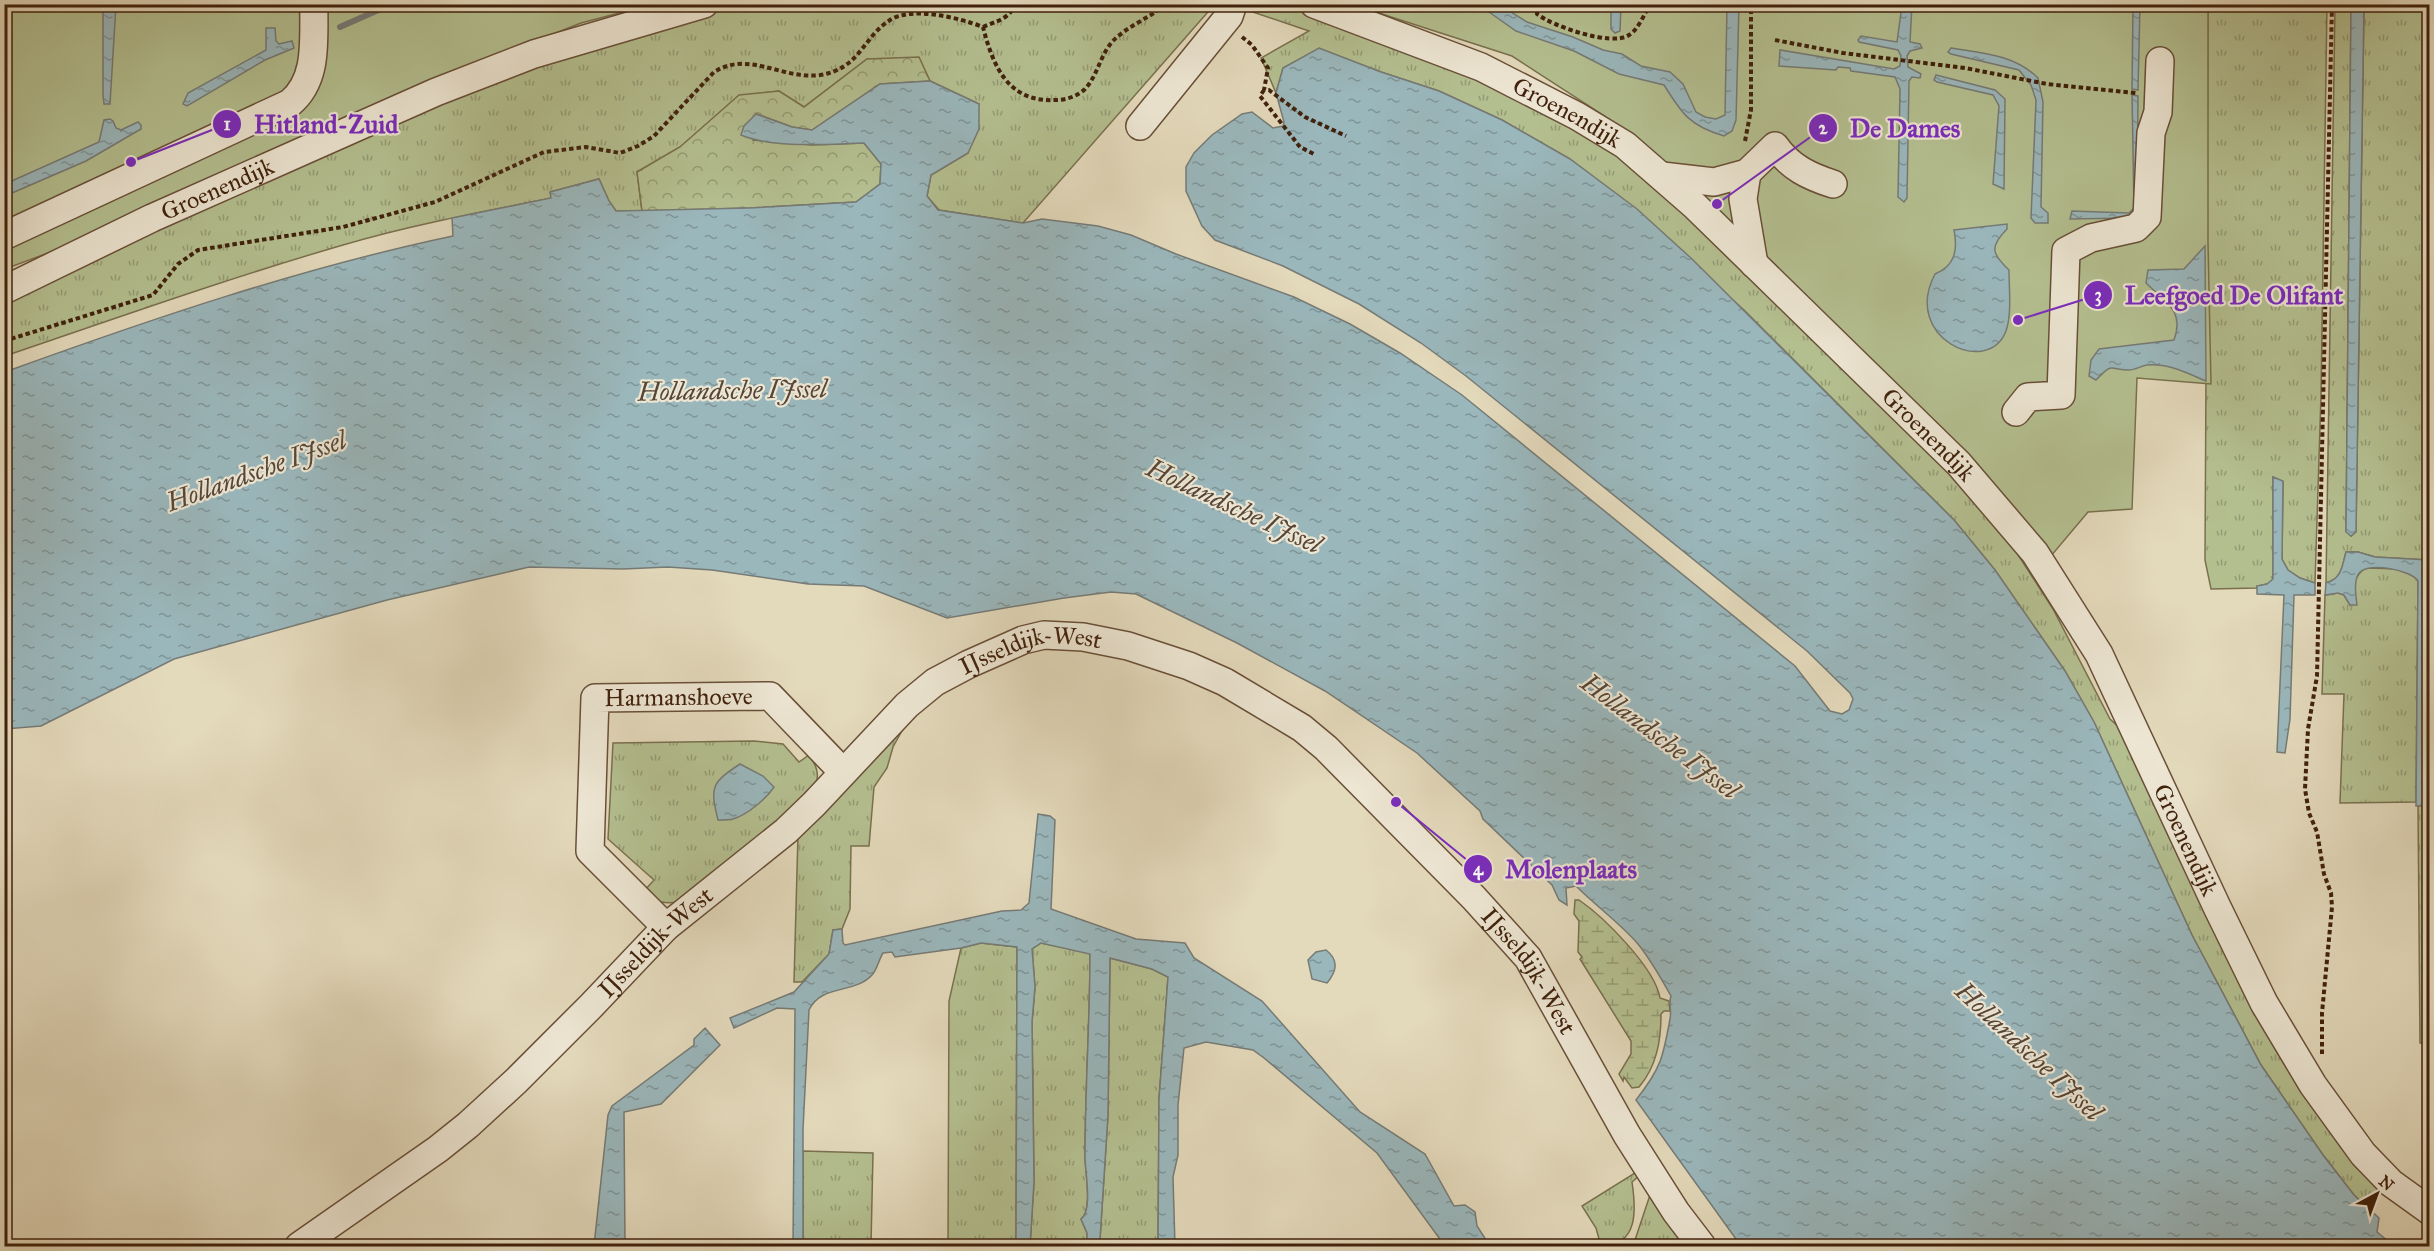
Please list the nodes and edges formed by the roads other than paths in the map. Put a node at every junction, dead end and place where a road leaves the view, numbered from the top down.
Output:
1 (314, 4) edge
2 (704, 4) edge
3 (1314, 4) edge
4 (1227, 15) edge
5 (2160, 61) dead end
6 (1140, 126) dead end
7 (1747, 172) junction
8 (1662, 176) junction
9 (1833, 184) dead end
10 (4, 236) edge
11 (1754, 264) junction
12 (4, 290) edge
13 (2016, 412) dead end
14 (843, 772) junction
15 (666, 927) junction
16 (2430, 1211) edge
17 (299, 1246) edge
18 (1702, 1246) edge

1 - 10 street, Groenendijk
2 - 12 street, Groenendijk
3 - 8 street, Groenendijk
4 - 6 street
5 - 13 street
7 - 8 street
7 - 9 street
7 - 11 street
8 - 11 street, Groenendijk
11 - 16 street, Groenendijk
14 - 15 street, IJsseldijk-West
14 - 15 street, Harmanshoeve
14 - 18 street, IJsseldijk-West
15 - 17 street, IJsseldijk-West

